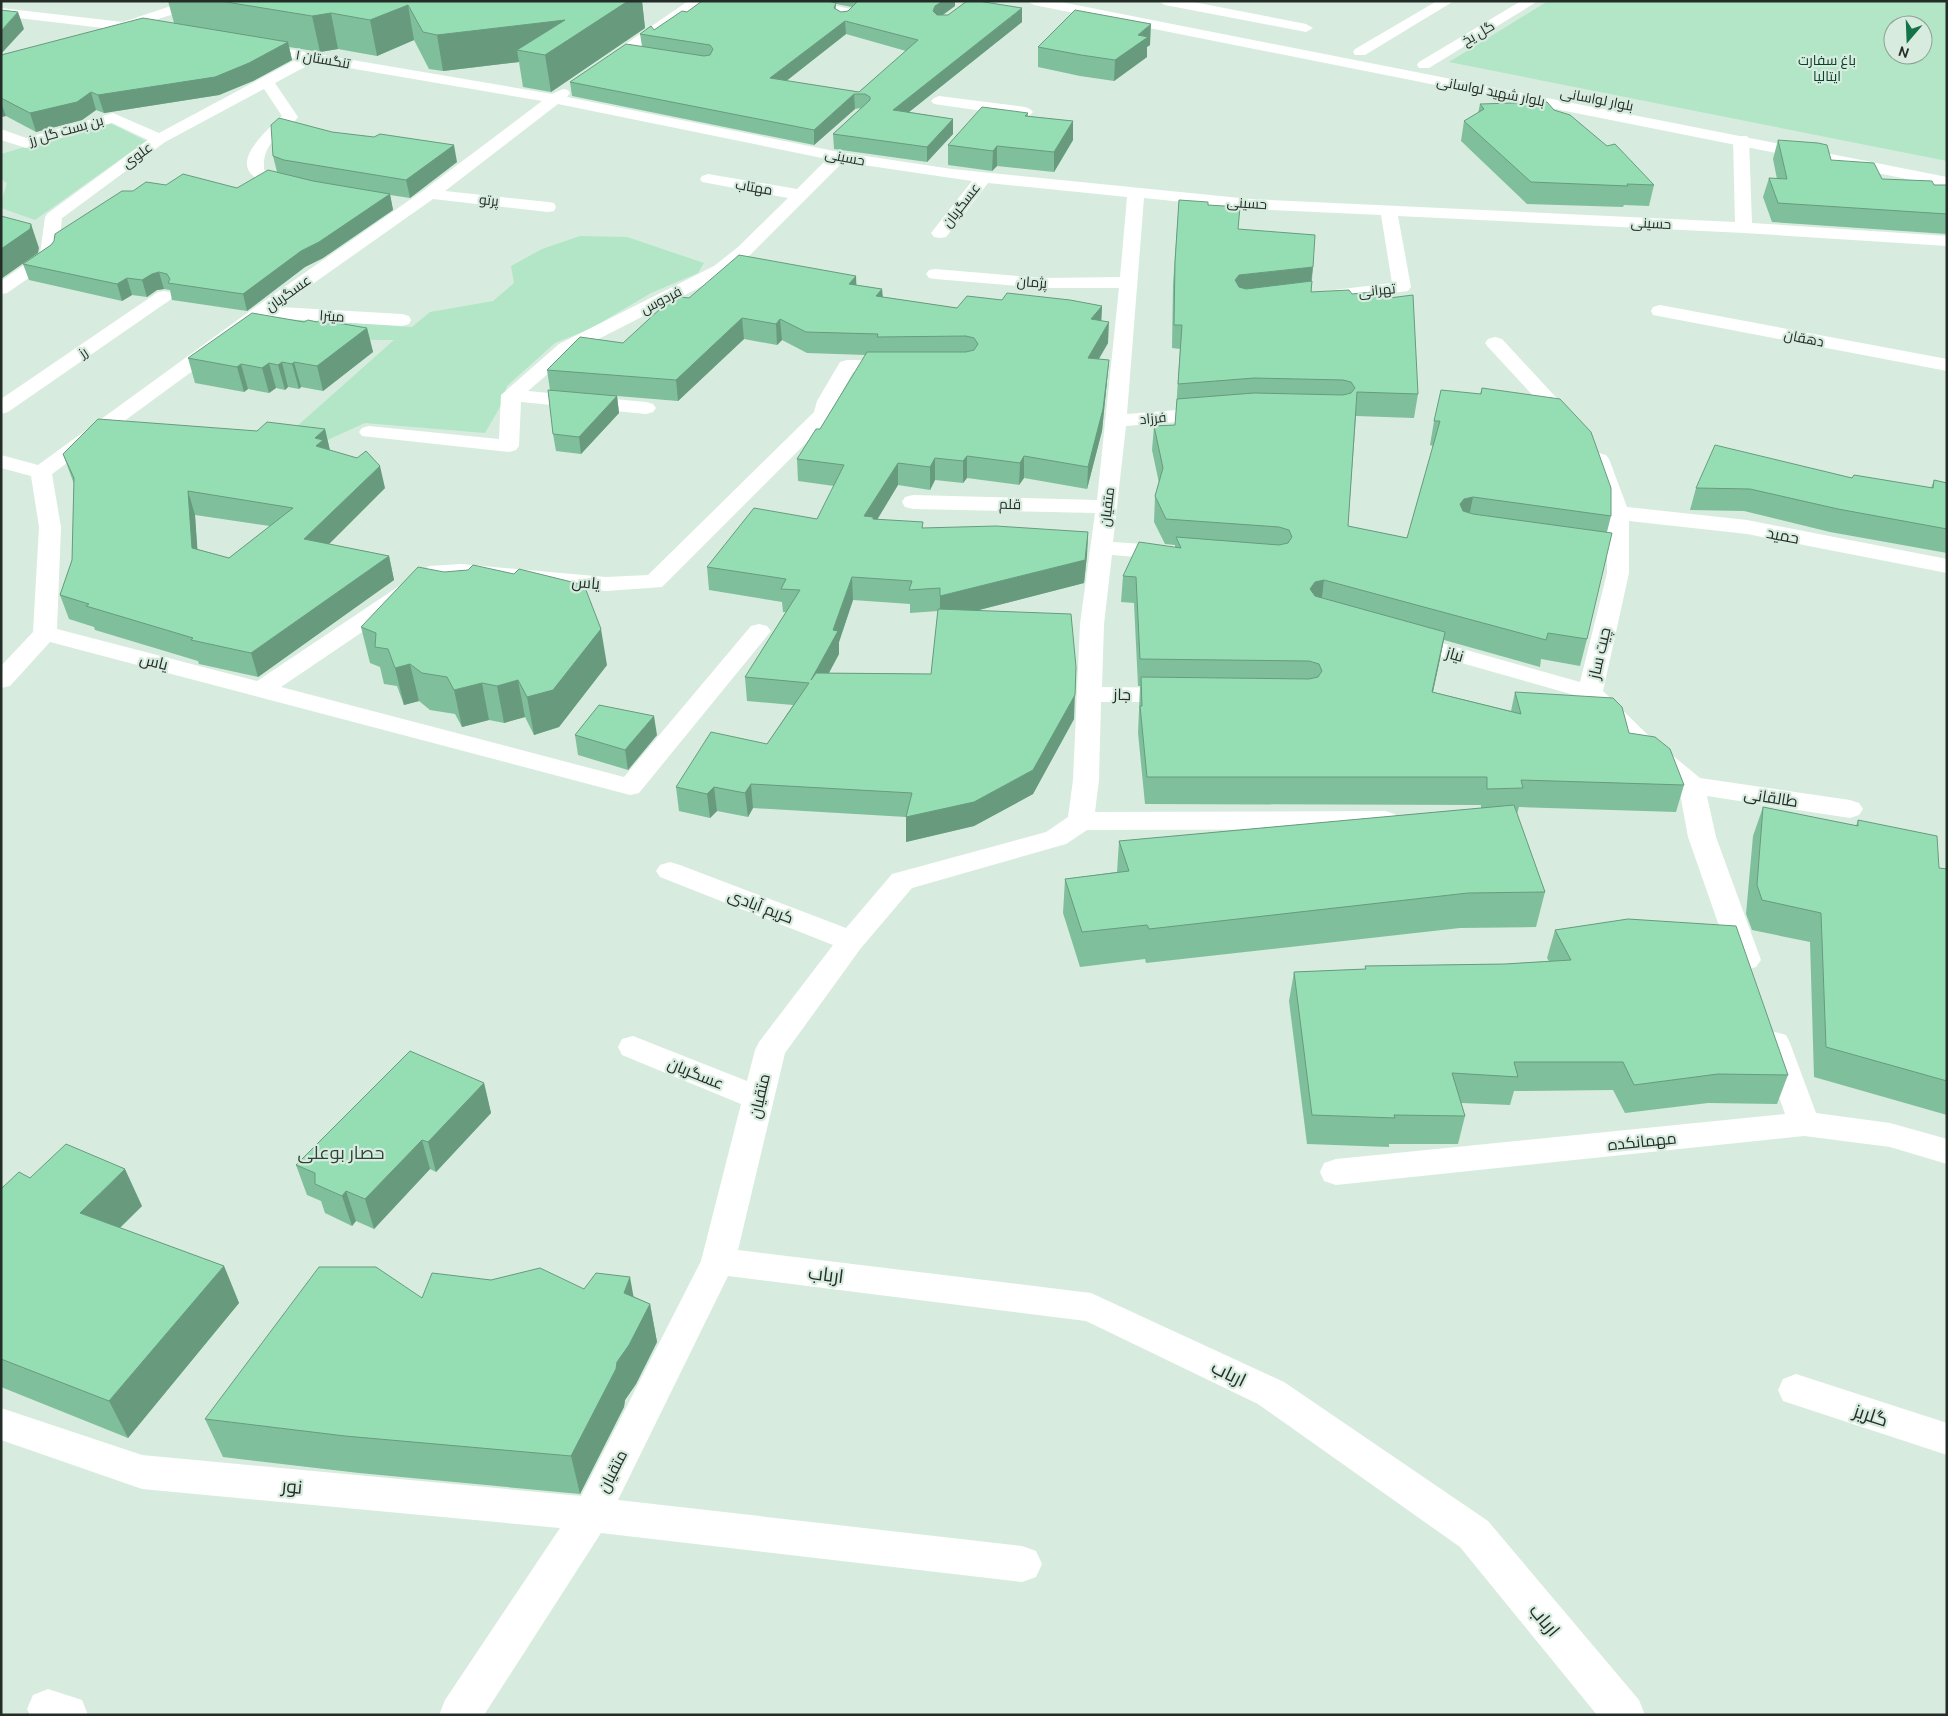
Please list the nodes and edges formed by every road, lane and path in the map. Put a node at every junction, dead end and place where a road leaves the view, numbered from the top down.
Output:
1 (201, 1) edge
2 (696, 1) edge
3 (788, 1) edge
4 (1034, 1) edge
5 (1101, 1) edge
6 (1165, 1) edge
7 (1447, 1) edge
8 (1532, 1) edge
9 (1, 12) edge
10 (1298, 14) dead end
11 (843, 20) edge
12 (125, 25) junction
13 (1306, 28) junction
14 (164, 32) edge
15 (1313, 42) junction
16 (243, 45) edge
17 (625, 51) junction
18 (1360, 52) junction
19 (643, 54) edge
20 (312, 56) junction
21 (1424, 65) junction
22 (594, 72) edge
23 (267, 81) junction
24 (578, 83) edge
25 (554, 99) junction
26 (939, 102) dead end
27 (989, 107) junction
28 (1026, 112) edge
29 (976, 122) edge
30 (1, 134) edge
31 (159, 139) junction
32 (833, 139) dead end
33 (1741, 140) junction
34 (819, 152) junction
35 (839, 157) junction
36 (943, 157) dead end
37 (1947, 168) edge
38 (930, 172) junction
39 (983, 178) junction
40 (708, 179) dead end
41 (1947, 182) edge
42 (312, 188) edge
43 (430, 194) junction
44 (1136, 194) junction
45 (800, 195) junction
46 (387, 203) edge
47 (413, 206) junction
48 (548, 207) dead end
49 (1389, 211) junction
50 (1744, 228) junction
51 (940, 233) dead end
52 (1947, 241) edge
53 (935, 274) dead end
54 (1129, 282) junction
55 (1, 289) edge
56 (164, 296) dead end
57 (1293, 299) edge
58 (1660, 311) dead end
59 (261, 312) junction
60 (402, 320) dead end
61 (1494, 343) dead end
62 (1947, 365) edge
63 (916, 366) edge
64 (511, 396) junction
65 (1, 408) edge
66 (646, 408) dead end
67 (1232, 411) edge
68 (1116, 421) junction
69 (369, 432) dead end
70 (1, 461) edge
71 (41, 472) junction
72 (913, 502) dead end
73 (1107, 507) junction
74 (1618, 513) junction
75 (1102, 548) junction
76 (1189, 555) edge
77 (1947, 566) edge
78 (759, 631) dead end
79 (45, 633) junction
80 (1385, 634) edge
81 (1, 681) edge
82 (262, 689) junction
83 (1590, 692) junction
84 (1089, 694) junction
85 (1197, 695) edge
86 (1692, 784) junction
87 (1850, 809) dead end
88 (1386, 820) edge
89 (1081, 821) junction
90 (670, 870) dead end
91 (851, 941) junction
92 (1755, 985) edge
93 (1768, 1022) edge
94 (633, 1047) dead end
95 (758, 1098) junction
96 (1804, 1124) junction
97 (1947, 1152) edge
98 (1336, 1172) dead end
99 (718, 1261) junction
100 (1796, 1390) dead end
101 (1, 1424) edge
102 (1947, 1439) edge
103 (590, 1514) junction
104 (1022, 1564) dead end
105 (460, 1715) edge
106 (1624, 1715) edge

1 - 12 street
2 - 17 street
3 - 11 street
4 - 33 street, بلوار شهید لواسانی
5 - 15 street, بلوار لواسانی
6 - 13 street
7 - 18 street
8 - 21 street, گل یخ
9 - 12 street
10 - 13 street
12 - 14 street
13 - 15 street
15 - 18 street, بلوار لواسانی
16 - 20 street, تنگستان ۱
17 - 19 street
17 - 22 street
18 - 21 street, بلوار لواسانی
20 - 23 street, علوی
20 - 25 street, تنگستان ۱
21 - 37 street, بلوار لواسانی
23 - 31 street, علوی
23 - 42 street
24 - 25 street, عسگریان
25 - 34 street, حسینی
25 - 43 street, عسگریان
26 - 27 street
27 - 28 street
27 - 29 street
30 - 31 street, بن بست گل رز
31 - 55 street, علوی
32 - 34 street
33 - 41 street, بلوار شهید لواسانی
33 - 50 street
34 - 35 street, حسینی
35 - 38 street, حسینی
35 - 45 street, فردوس
36 - 38 street
38 - 39 street, حسینی
39 - 44 street, حسینی
39 - 51 street, عسگریان
40 - 45 street, مهتاب
43 - 47 street, عسگریان
43 - 48 street, پرتو
44 - 49 street, حسینی
44 - 54 street, متقیان
45 - 64 street, فردوس
46 - 47 street
47 - 59 street, عسگریان
49 - 50 street, حسینی
49 - 57 street, تهرانی
50 - 52 street, حسینی
53 - 54 street, پژمان
54 - 68 street, متقیان
56 - 65 street, رز
58 - 62 street, دهقان
59 - 60 street, میترا
59 - 71 street, عسگریان
61 - 74 street, چیت ساز
63 - 82 street, یاس
64 - 66 street
64 - 69 street
67 - 68 street, فرزاد
68 - 73 street, متقیان
70 - 71 street
71 - 79 street
72 - 73 street, قلم
73 - 75 street, متقیان
74 - 77 street, حمید
74 - 83 street, چیت ساز
75 - 76 street
75 - 84 street, متقیان
78 - 82 street, یاس
79 - 81 street
79 - 82 street, یاس
80 - 83 street, نیاز
83 - 86 street, چیت ساز
84 - 85 street, جاز
84 - 89 street, متقیان
86 - 87 street, طالقانی
86 - 92 street
88 - 89 street
89 - 91 street, متقیان
90 - 91 street, کریم آبادی
91 - 95 street, متقیان
93 - 96 street
94 - 95 street, عسگریان
95 - 99 street, متقیان
96 - 97 street, مهمانکده
96 - 98 street, مهمانکده
99 - 103 street, متقیان
99 - 106 street, ارباب
100 - 102 street, گلریز
101 - 103 street, نور
103 - 104 street, متقیان
103 - 105 street, متقیان

